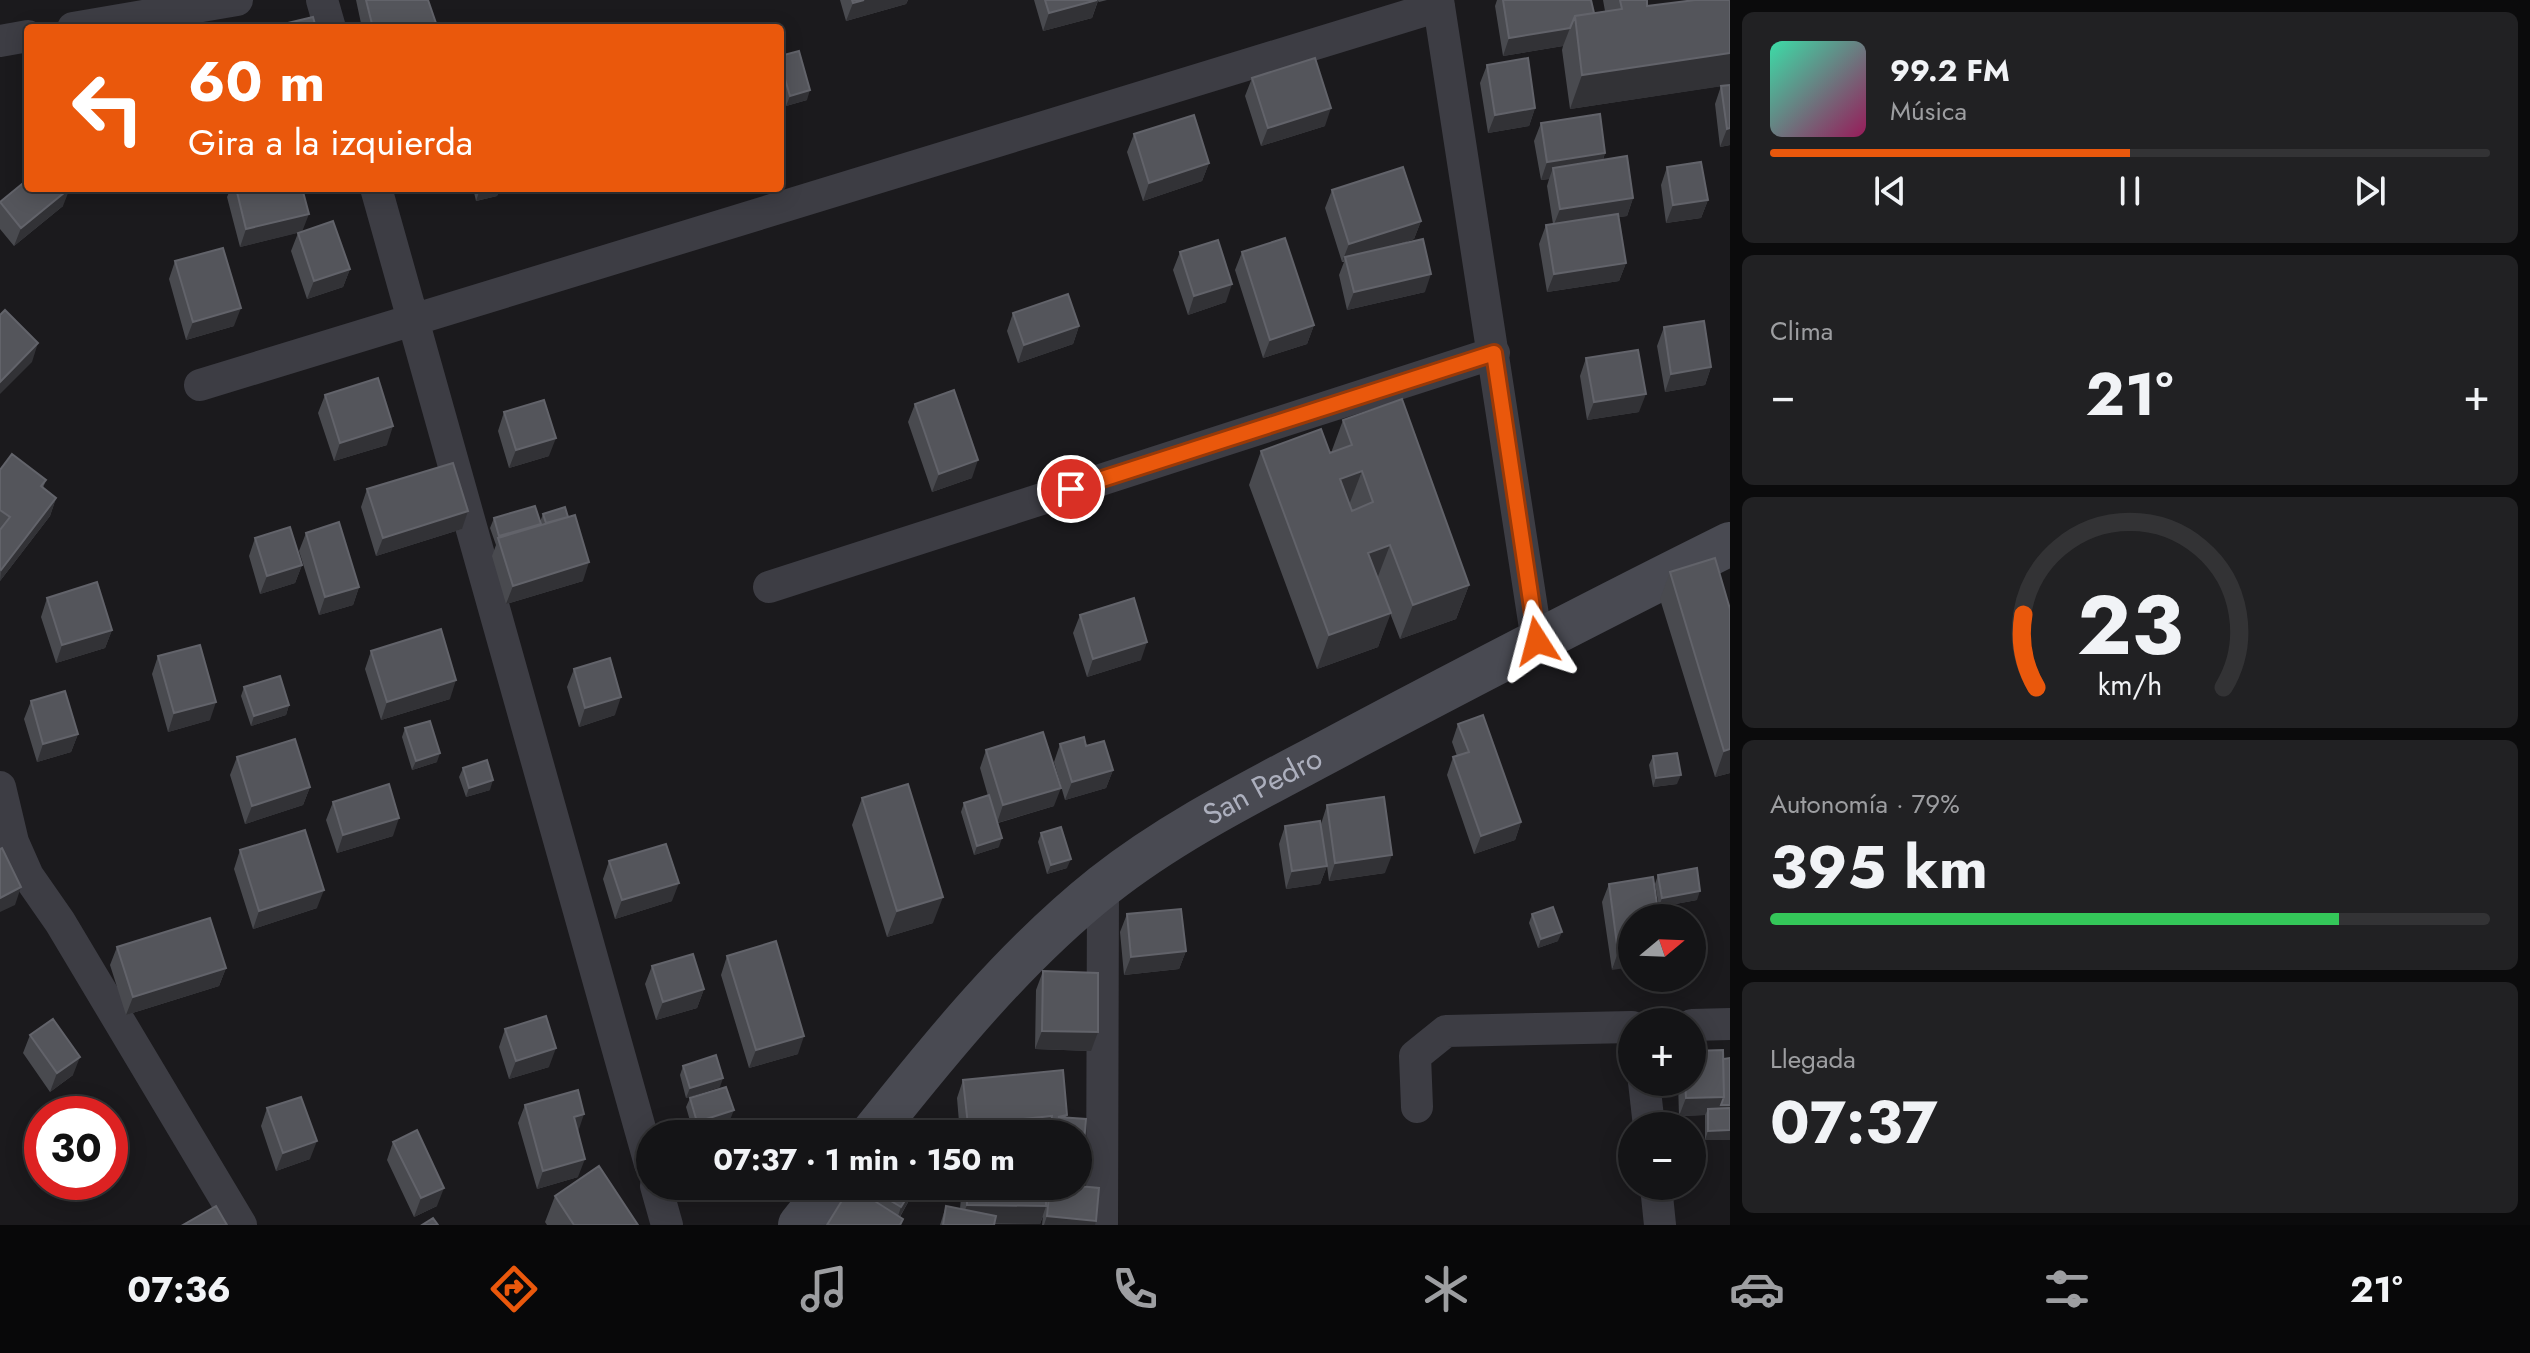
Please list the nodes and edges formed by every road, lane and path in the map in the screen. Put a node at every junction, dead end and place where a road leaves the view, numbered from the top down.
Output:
1 (237, 0) edge
2 (322, 0) edge
3 (1438, 3) edge
4 (96, 24) edge
5 (329, 24) edge
6 (24, 37) edge
7 (0, 41) edge
8 (377, 192) edge
9 (414, 321) junction
10 (1494, 353) junction
11 (200, 385) dead end
12 (1730, 544) edge
13 (769, 587) dead end
14 (1537, 641) junction
15 (0, 787) edge
16 (1103, 886) junction
17 (1730, 1024) edge
18 (1706, 1025) edge
19 (1618, 1027) edge
20 (1417, 1107) dead end
21 (638, 1120) edge
22 (883, 1120) edge
23 (660, 1200) edge
24 (820, 1200) edge
25 (1657, 1200) edge
26 (241, 1225) edge
27 (667, 1225) edge
28 (800, 1225) edge
29 (1102, 1225) edge
30 (1660, 1225) edge

1 - 4 street
2 - 5 street
3 - 9 street
3 - 10 street
6 - 7 street
8 - 9 street
9 - 11 street
9 - 21 street
10 - 13 street
10 - 14 street
12 - 14 main road, San Pedro
14 - 16 main road, San Pedro
15 - 26 street
16 - 22 main road, San Pedro
16 - 29 street
17 - 18 street
19 - 20 street
23 - 27 street
24 - 28 main road
25 - 30 street

